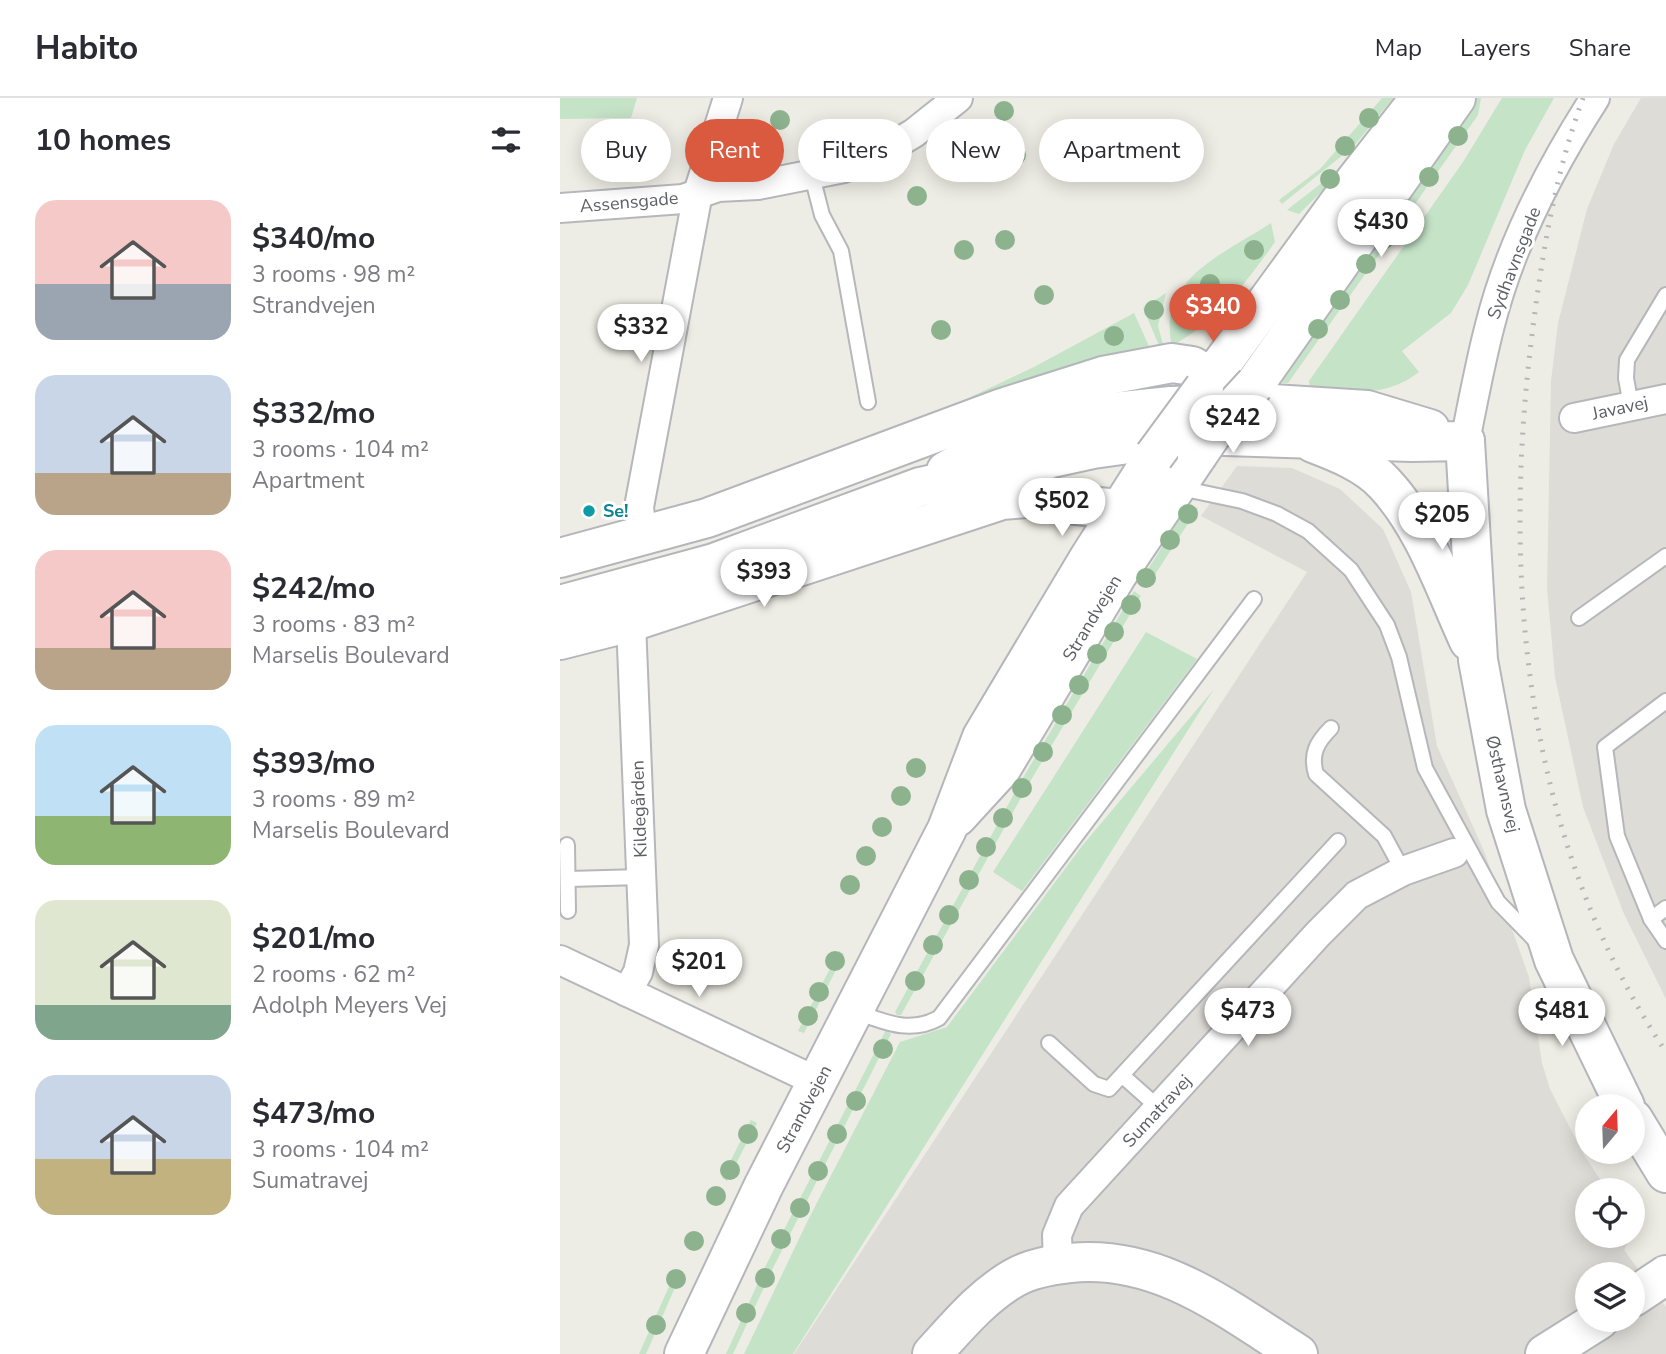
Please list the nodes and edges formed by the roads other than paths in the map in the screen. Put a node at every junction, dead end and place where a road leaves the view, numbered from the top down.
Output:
1 (728, 98) edge
2 (958, 98) edge
3 (1420, 98) edge
4 (1455, 98) edge
5 (1595, 98) edge
6 (912, 135) edge
7 (798, 178) edge
8 (1355, 181) junction
9 (814, 182) edge
10 (698, 194) junction
11 (560, 208) edge
12 (1666, 295) edge
13 (1172, 363) junction
14 (1222, 391) junction
15 (1666, 399) edge
16 (868, 402) dead end
17 (1631, 406) junction
18 (1574, 418) dead end
19 (1295, 436) junction
20 (1465, 440) junction
21 (1165, 481) junction
22 (920, 486) junction
23 (1076, 505) junction
24 (1120, 509) junction
25 (642, 537) junction
26 (1097, 544) junction
27 (1666, 556) edge
28 (560, 558) edge
29 (1254, 599) dead end
30 (560, 605) edge
31 (1579, 618) dead end
32 (631, 622) junction
33 (560, 640) edge
34 (1478, 660) junction
35 (1666, 701) edge
36 (1331, 728) dead end
37 (947, 829) junction
38 (1338, 841) dead end
39 (567, 845) dead end
40 (1454, 853) dead end
41 (1403, 871) junction
42 (642, 877) junction
43 (568, 879) junction
44 (1666, 908) edge
45 (568, 911) dead end
46 (1651, 919) junction
47 (1666, 942) edge
48 (560, 960) edge
49 (1555, 960) junction
50 (627, 992) junction
51 (855, 1012) junction
52 (1049, 1043) dead end
53 (1124, 1077) junction
54 (818, 1082) junction
55 (1619, 1094) edge
56 (1160, 1109) junction
57 (1645, 1139) edge
58 (1666, 1173) edge
59 (1058, 1265) junction
60 (1666, 1275) edge
61 (1645, 1289) edge
62 (1580, 1332) edge
63 (684, 1354) edge
64 (932, 1354) edge
65 (1298, 1354) edge
66 (1545, 1354) edge

1 - 10 street
2 - 6 street, Assensgade
3 - 8 street, Strandvejen
4 - 14 street, Strandvejen
5 - 20 street, Sydhavnsgade
7 - 10 street, Assensgade
8 - 13 street
8 - 14 street, Strandvejen
9 - 16 lane
10 - 11 street, Assensgade
10 - 25 street
12 - 17 lane
13 - 14 street
13 - 25 street
14 - 21 street, Strandvejen, bridge
14 - 21 street, Strandvejen, bridge
15 - 17 street, Javavej
17 - 18 street, Javavej
19 - 20 street
19 - 22 street
19 - 34 street
20 - 22 street
20 - 34 street, Østhavnsvej
21 - 24 street, Strandvejen
21 - 37 street, Strandvejen
21 - 49 lane
22 - 30 street
23 - 24 street
23 - 26 street
23 - 32 street
24 - 26 street, Strandvejen
25 - 28 street
26 - 37 street, Strandvejen
27 - 31 lane
29 - 51 lane
32 - 33 street
32 - 42 street, Kildegården
34 - 49 street, Østhavnsvej
35 - 46 lane
36 - 41 lane
37 - 51 street, Strandvejen
38 - 53 lane
39 - 43 lane
40 - 41 street, Sumatravej
41 - 56 street, Sumatravej
42 - 43 lane
42 - 50 street, Kildegården
43 - 45 lane
44 - 46 lane
46 - 47 lane
48 - 50 street
49 - 55 street, Østhavnsvej
50 - 54 street
51 - 54 street, Strandvejen
52 - 53 lane
53 - 56 lane
54 - 63 street, Strandvejen
56 - 59 street, Sumatravej
57 - 58 street
59 - 64 street
59 - 65 street
60 - 61 street
62 - 66 street

